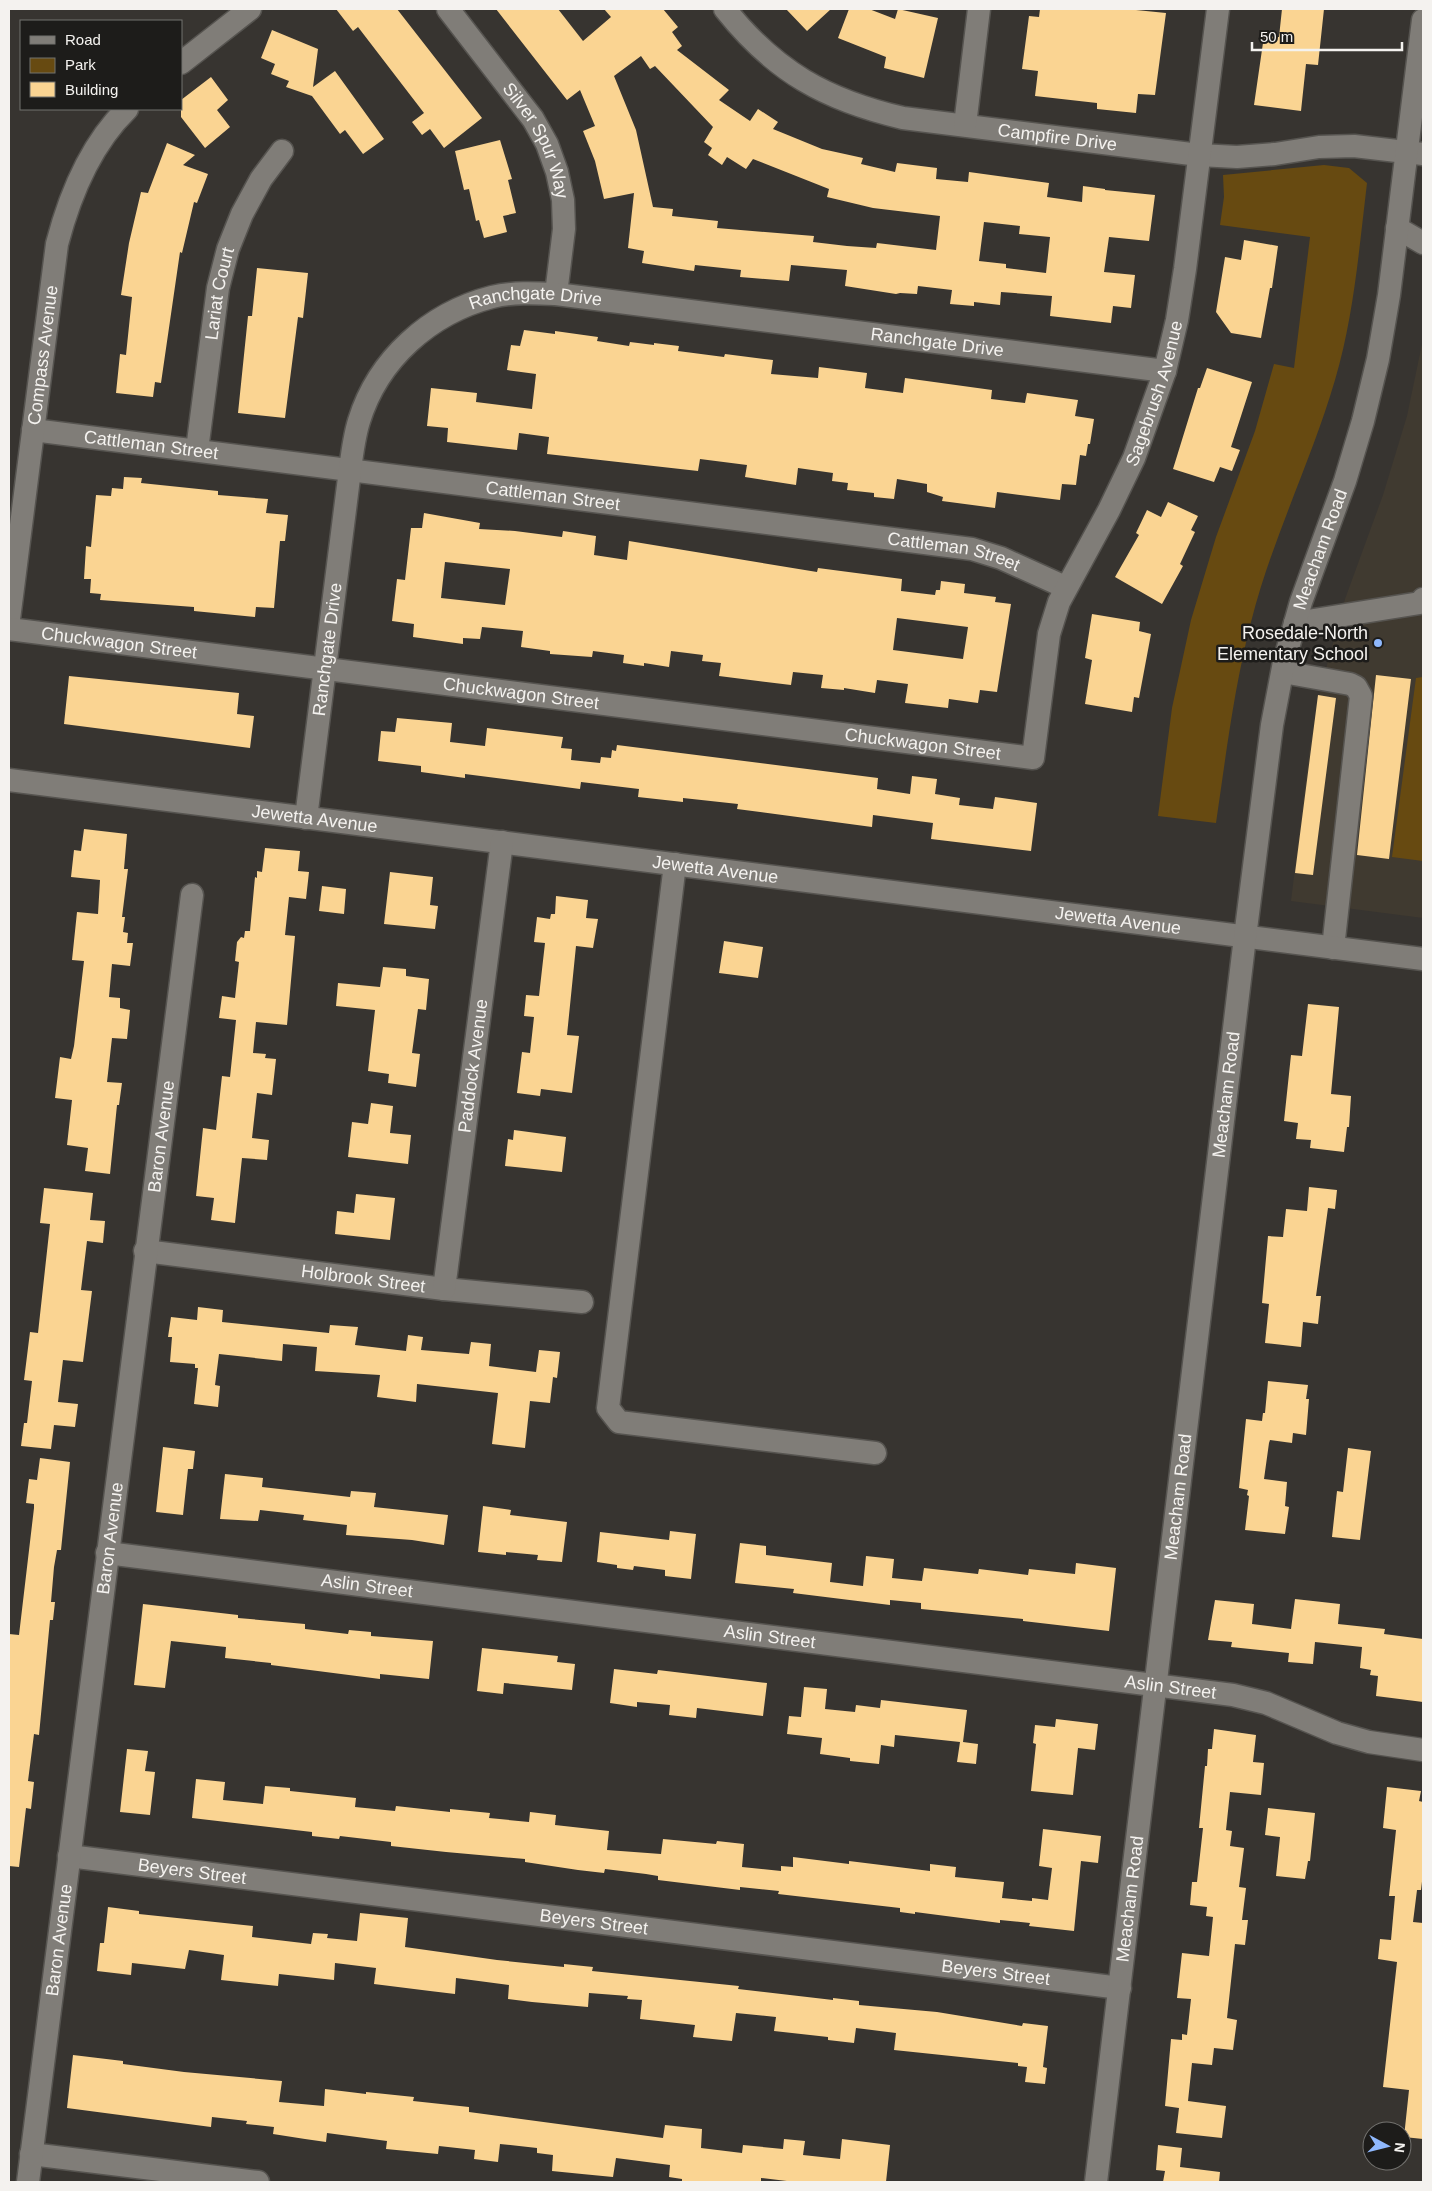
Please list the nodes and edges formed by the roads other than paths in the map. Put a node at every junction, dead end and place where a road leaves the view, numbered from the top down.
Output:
1 (250, 9) edge
2 (448, 9) edge
3 (726, 9) edge
4 (979, 9) edge
5 (1218, 9) edge
6 (1423, 20) edge
7 (182, 62) edge
8 (126, 110) edge
9 (965, 126) junction
10 (282, 151) dead end
11 (1415, 153) edge
12 (1199, 155) junction
13 (1397, 228) junction
14 (1423, 243) edge
15 (556, 294) junction
16 (1165, 371) junction
17 (33, 430) junction
18 (197, 450) junction
19 (350, 470) junction
20 (1065, 587) junction
21 (1423, 599) edge
22 (9, 619) edge
23 (1295, 624) junction
24 (9, 629) edge
25 (325, 668) junction
26 (1283, 672) junction
27 (1033, 758) joint
28 (9, 780) edge
29 (306, 818) junction
30 (502, 842) junction
31 (675, 864) junction
32 (192, 895) dead end
33 (1245, 937) junction
34 (1333, 948) junction
35 (1423, 959) edge
36 (146, 1251) junction
37 (444, 1289) junction
38 (582, 1302) dead end
39 (875, 1453) dead end
40 (107, 1553) junction
41 (1156, 1685) junction
42 (1423, 1750) edge
43 (69, 1856) junction
44 (1120, 1988) junction
45 (31, 2154) junction
46 (28, 2182) edge
47 (258, 2182) edge
48 (1096, 2182) edge

1 - 7 street
2 - 15 street, Silver Spur Way
3 - 9 street, Campfire Drive
4 - 9 street
5 - 12 street, Sagebrush Avenue
6 - 11 street, Meacham Road
8 - 17 street, Compass Avenue
9 - 12 street, Campfire Drive
10 - 18 street, Lariat Court
11 - 12 street, Campfire Drive
11 - 13 street, Meacham Road
12 - 16 street, Sagebrush Avenue
13 - 14 street
13 - 23 street, Meacham Road
15 - 16 street, Ranchgate Drive
15 - 19 street, Ranchgate Drive
16 - 20 street, Sagebrush Avenue
17 - 18 street, Cattleman Street
17 - 22 street, Compass Avenue
18 - 19 street, Cattleman Street
19 - 20 street, Cattleman Street
19 - 25 street, Ranchgate Drive
20 - 27 street, Sagebrush Avenue
21 - 23 street
23 - 26 street, Meacham Road
24 - 25 street, Chuckwagon Street
25 - 27 street, Chuckwagon Street
25 - 29 street, Ranchgate Drive
26 - 33 street, Meacham Road
26 - 34 street
28 - 29 street, Jewetta Avenue
29 - 30 street, Jewetta Avenue
30 - 31 street, Jewetta Avenue
30 - 37 street, Paddock Avenue
31 - 33 street, Jewetta Avenue
31 - 39 street
32 - 36 street, Baron Avenue
33 - 34 street, Jewetta Avenue
33 - 41 street, Meacham Road
34 - 35 street, Jewetta Avenue
36 - 37 street, Holbrook Street
36 - 40 street, Baron Avenue
37 - 38 street, Holbrook Street
40 - 41 street, Aslin Street
40 - 43 street, Baron Avenue
41 - 42 street, Aslin Street
41 - 44 street, Meacham Road
43 - 44 street, Beyers Street
43 - 45 street, Baron Avenue
44 - 48 street, Meacham Road
45 - 46 street, Baron Avenue
45 - 47 street

